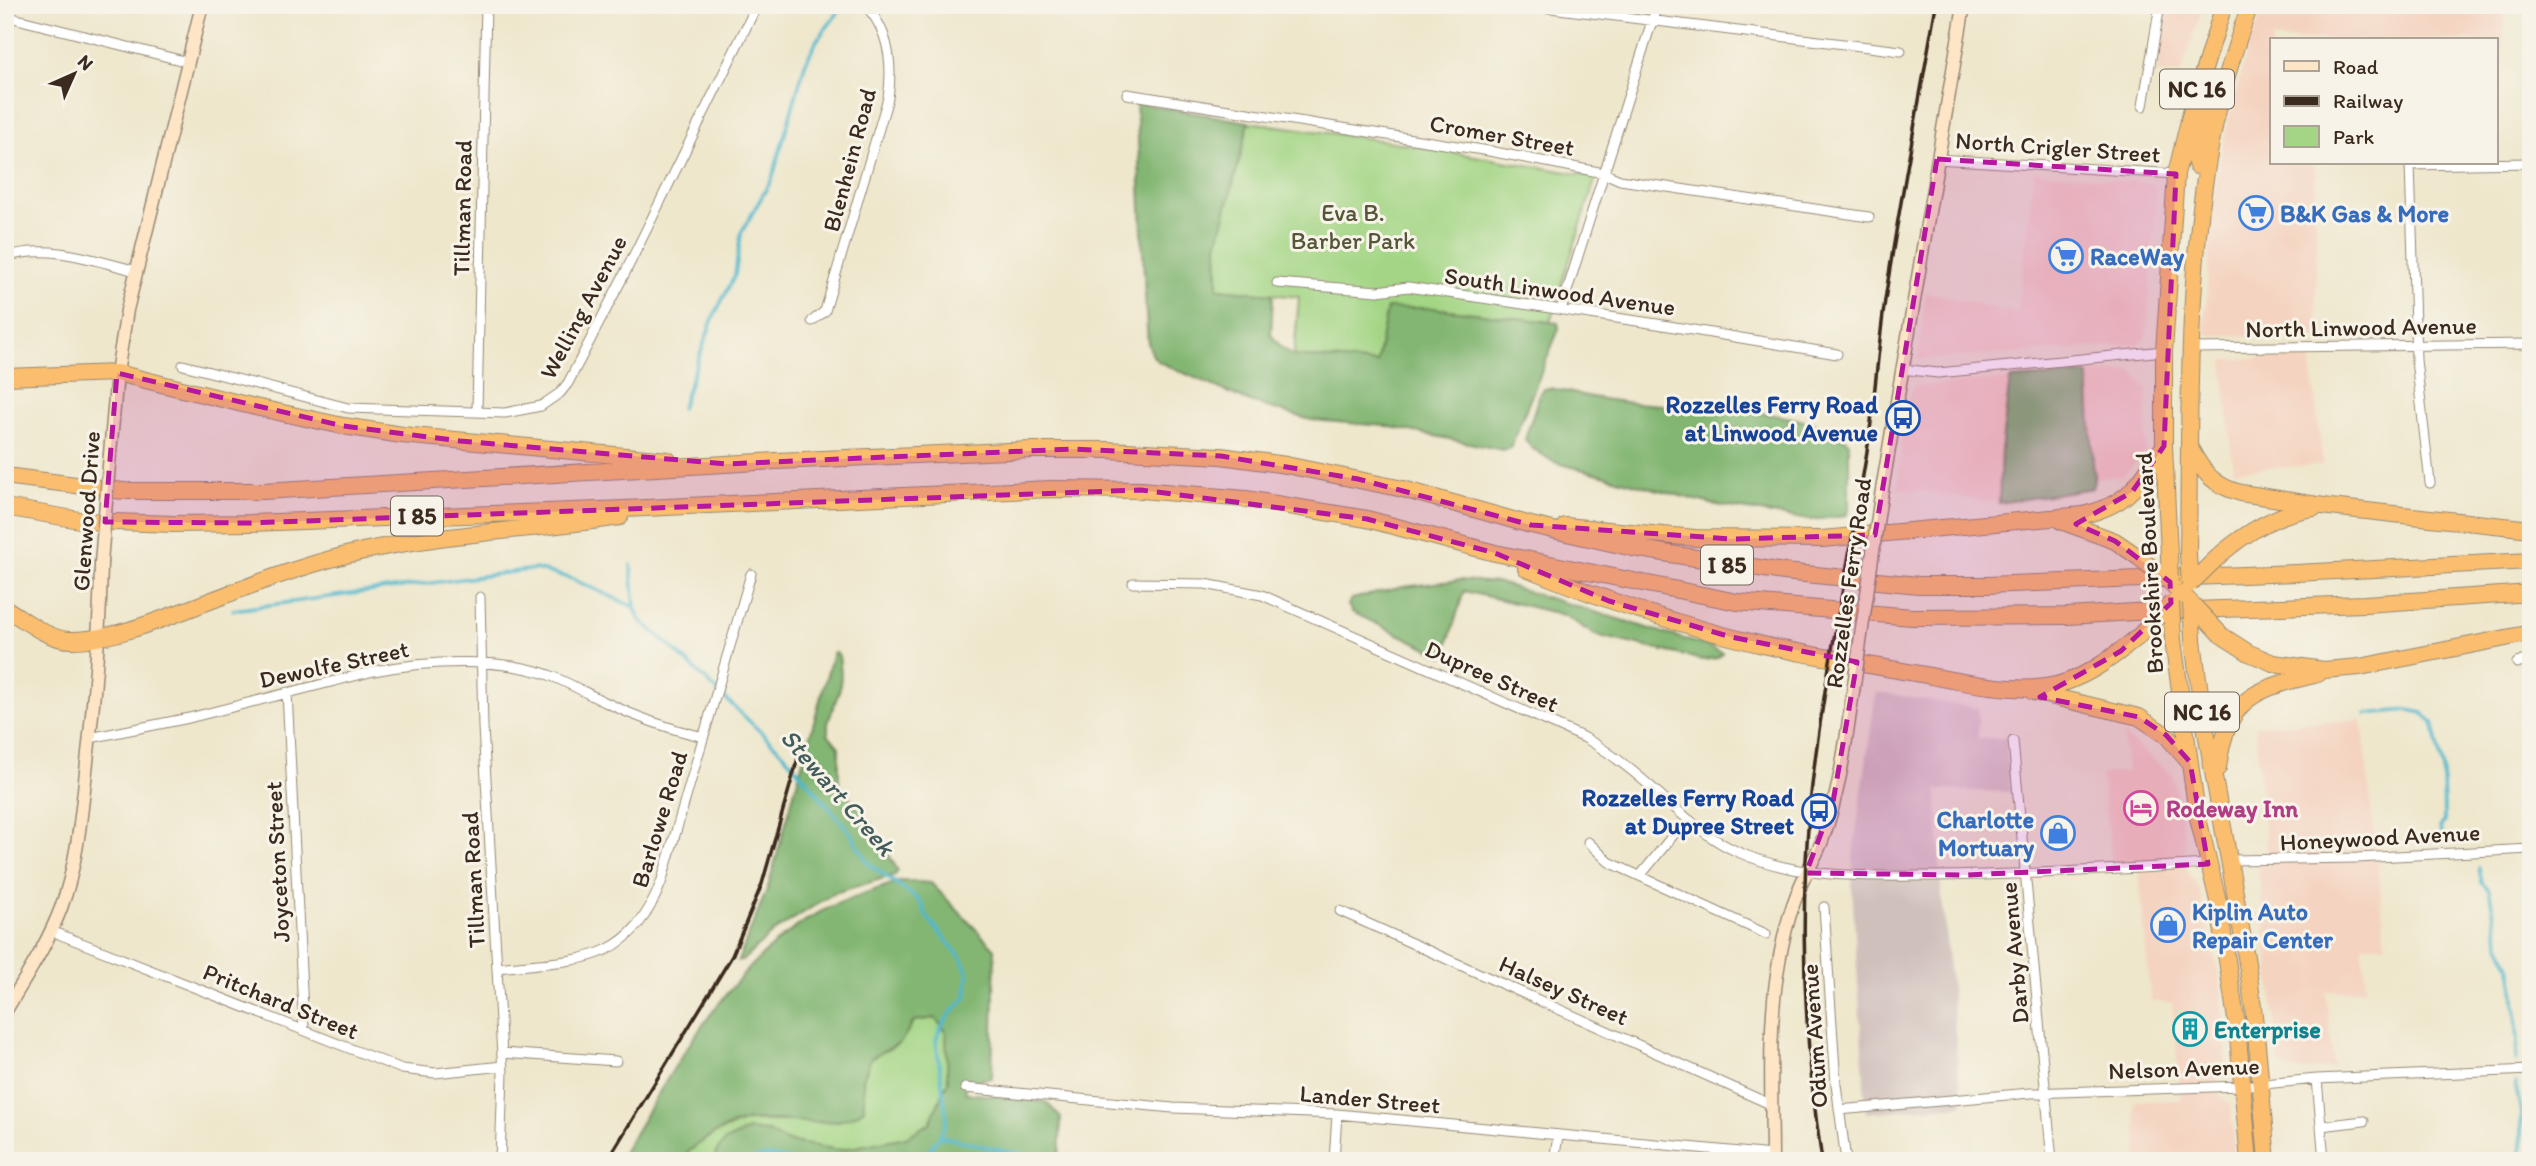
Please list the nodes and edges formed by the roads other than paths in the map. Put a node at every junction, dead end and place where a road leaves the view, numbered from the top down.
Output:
1 (202, 5) edge
2 (519, 5) edge
3 (757, 5) edge
4 (1526, 5) edge
5 (1657, 5) edge
6 (1964, 5) edge
7 (2160, 5) edge
8 (2224, 5) edge
9 (2250, 5) edge
10 (486, 6) edge
11 (869, 6) edge
12 (5, 16) edge
13 (1652, 21) junction
14 (2213, 36) junction
15 (1901, 51) dead end
16 (188, 62) junction
17 (1127, 94) dead end
18 (2143, 106) dead end
19 (1937, 159) junction
20 (2498, 163) edge
21 (2531, 163) edge
22 (2410, 164) edge
23 (2206, 169) junction
24 (1604, 173) junction
25 (2176, 174) junction
26 (1869, 217) dead end
27 (5, 257) edge
28 (136, 271) junction
29 (1277, 283) dead end
30 (1561, 310) junction
31 (813, 321) dead end
32 (2531, 344) edge
33 (2415, 345) junction
34 (2192, 348) junction
35 (2164, 351) junction
36 (1837, 354) dead end
37 (183, 365) dead end
38 (1901, 369) junction
39 (117, 373) junction
40 (5, 377) edge
41 (477, 412) junction
42 (2164, 446) junction
43 (2189, 446) junction
44 (726, 464) junction
45 (5, 476) edge
46 (2430, 483) dead end
47 (670, 506) junction
48 (5, 507) edge
49 (2330, 507) junction
50 (2048, 518) junction
51 (1531, 526) junction
52 (2531, 529) edge
53 (1495, 554) junction
54 (2531, 561) edge
55 (751, 574) dead end
56 (1133, 583) dead end
57 (2181, 593) junction
58 (2531, 593) edge
59 (480, 597) dead end
60 (5, 608) edge
61 (2531, 633) edge
62 (98, 637) junction
63 (2531, 658) edge
64 (2516, 663) dead end
65 (482, 664) junction
66 (2337, 669) junction
67 (2021, 689) junction
68 (287, 692) junction
69 (703, 737) junction
70 (90, 738) junction
71 (2013, 741) dead end
72 (2190, 762) junction
73 (2216, 784) junction
74 (1691, 821) junction
75 (1588, 842) dead end
76 (2531, 849) edge
77 (2231, 860) junction
78 (2208, 864) junction
79 (1806, 873) junction
80 (2026, 873) junction
81 (1640, 876) junction
82 (1824, 907) dead end
83 (1340, 911) dead end
84 (51, 931) junction
85 (1766, 934) dead end
86 (497, 968) junction
87 (5, 1012) edge
88 (304, 1030) junction
89 (502, 1053) junction
90 (616, 1061) dead end
91 (503, 1066) junction
92 (2531, 1070) edge
93 (2317, 1079) junction
94 (2260, 1085) junction
95 (2242, 1086) junction
96 (965, 1088) dead end
97 (2045, 1093) junction
98 (1772, 1105) junction
99 (1839, 1110) junction
100 (1337, 1114) junction
101 (2364, 1121) dead end
102 (2321, 1126) junction
103 (1558, 1136) junction
104 (1772, 1158) edge
105 (500, 1161) edge
106 (1334, 1161) edge
107 (1554, 1161) edge
108 (1846, 1161) edge
109 (2052, 1161) edge
110 (2249, 1161) edge
111 (2267, 1161) edge
112 (2325, 1161) edge

1 - 16 street, Glenwood Drive
2 - 10 street
3 - 41 street, Welling Avenue
4 - 13 street
5 - 13 street
6 - 19 street, Rozzelles Ferry Road
7 - 18 street
8 - 14 highway, Brookshire Boulevard / NC 16
9 - 23 highway, Brookshire Boulevard / NC 16
10 - 41 street, Tillman Road
11 - 31 street, Blenhein Road
12 - 16 street
13 - 15 street
13 - 24 street
14 - 23 highway
14 - 25 highway, Brookshire Boulevard / NC 16
16 - 28 street, Glenwood Drive
17 - 24 street, Cromer Street
19 - 25 street, North Crigler Street
19 - 38 street, Rozzelles Ferry Road
20 - 21 street
22 - 33 street
23 - 34 highway, Brookshire Boulevard / NC 16
24 - 26 street, Cromer Street
24 - 30 street
25 - 35 highway, Brookshire Boulevard / NC 16
27 - 28 street
28 - 39 street, Glenwood Drive
29 - 30 street, South Linwood Avenue
30 - 36 street, South Linwood Avenue
32 - 33 street, North Linwood Avenue
33 - 34 street, North Linwood Avenue
33 - 46 street
34 - 43 highway, Brookshire Boulevard / NC 16
35 - 38 street
35 - 42 highway, Brookshire Boulevard / NC 16
37 - 41 street, Welling Avenue
38 - 79 street, Rozzelles Ferry Road, bridge
39 - 40 highway
39 - 44 highway
39 - 62 street, Glenwood Drive, bridge
42 - 50 highway
42 - 57 highway, Brookshire Boulevard / NC 16, bridge
43 - 49 highway
43 - 57 highway, Brookshire Boulevard / NC 16, bridge
44 - 45 highway, I 85
44 - 51 highway, I 85
47 - 48 highway, I 85
47 - 53 highway, I 85
47 - 62 highway
49 - 52 highway
49 - 57 highway, bridge
50 - 51 highway
50 - 57 highway, bridge
51 - 54 highway, I 85
53 - 58 highway, I 85
53 - 67 highway
55 - 69 street, Barlowe Road
56 - 74 street, Dupree Street
57 - 66 highway, bridge
57 - 67 highway, bridge
57 - 72 highway, Brookshire Boulevard / NC 16, bridge
57 - 73 highway, Brookshire Boulevard / NC 16, bridge
59 - 65 street, Tillman Road
60 - 62 highway
61 - 66 highway
62 - 70 street, Glenwood Drive
63 - 64 street
65 - 68 street, Dewolfe Street
65 - 69 street, Dewolfe Street
65 - 86 street, Tillman Road
66 - 73 highway
67 - 72 highway
68 - 70 street, Dewolfe Street
68 - 88 street, Joyceton Street
69 - 86 street, Barlowe Road
70 - 84 street, Glenwood Drive
71 - 80 street, Darby Avenue
72 - 78 highway, Brookshire Boulevard / NC 16
73 - 77 highway, Brookshire Boulevard / NC 16
74 - 79 street, Dupree Street
74 - 81 street
75 - 81 street
76 - 77 street, Honeywood Avenue
77 - 94 highway, Brookshire Boulevard / NC 16
78 - 80 street
78 - 95 highway, Brookshire Boulevard / NC 16
79 - 80 street
79 - 98 street, Rozzelles Ferry Road
80 - 97 street, Darby Avenue
81 - 85 street
82 - 99 street, Odum Avenue
83 - 98 street, Halsey Street
84 - 87 street, Glenwood Drive
84 - 88 street, Pritchard Street
86 - 89 street, Tillman Road
88 - 91 street, Pritchard Street
89 - 90 street
89 - 91 street, Tillman Road
91 - 105 street, Tillman Road
92 - 93 street, Nelson Avenue
93 - 94 street, Nelson Avenue
93 - 102 street
94 - 95 street, Nelson Avenue
94 - 111 highway, Brookshire Boulevard / NC 16
95 - 97 street, Nelson Avenue
95 - 110 highway, Brookshire Boulevard / NC 16
96 - 100 street, Lander Street
97 - 99 street, Nelson Avenue
97 - 109 street, Darby Avenue
98 - 104 street, Rozzelles Ferry Road
99 - 108 street, Odum Avenue
100 - 103 street, Lander Street
100 - 106 street
101 - 102 street
102 - 112 street
103 - 104 street, Lander Street
103 - 107 street

